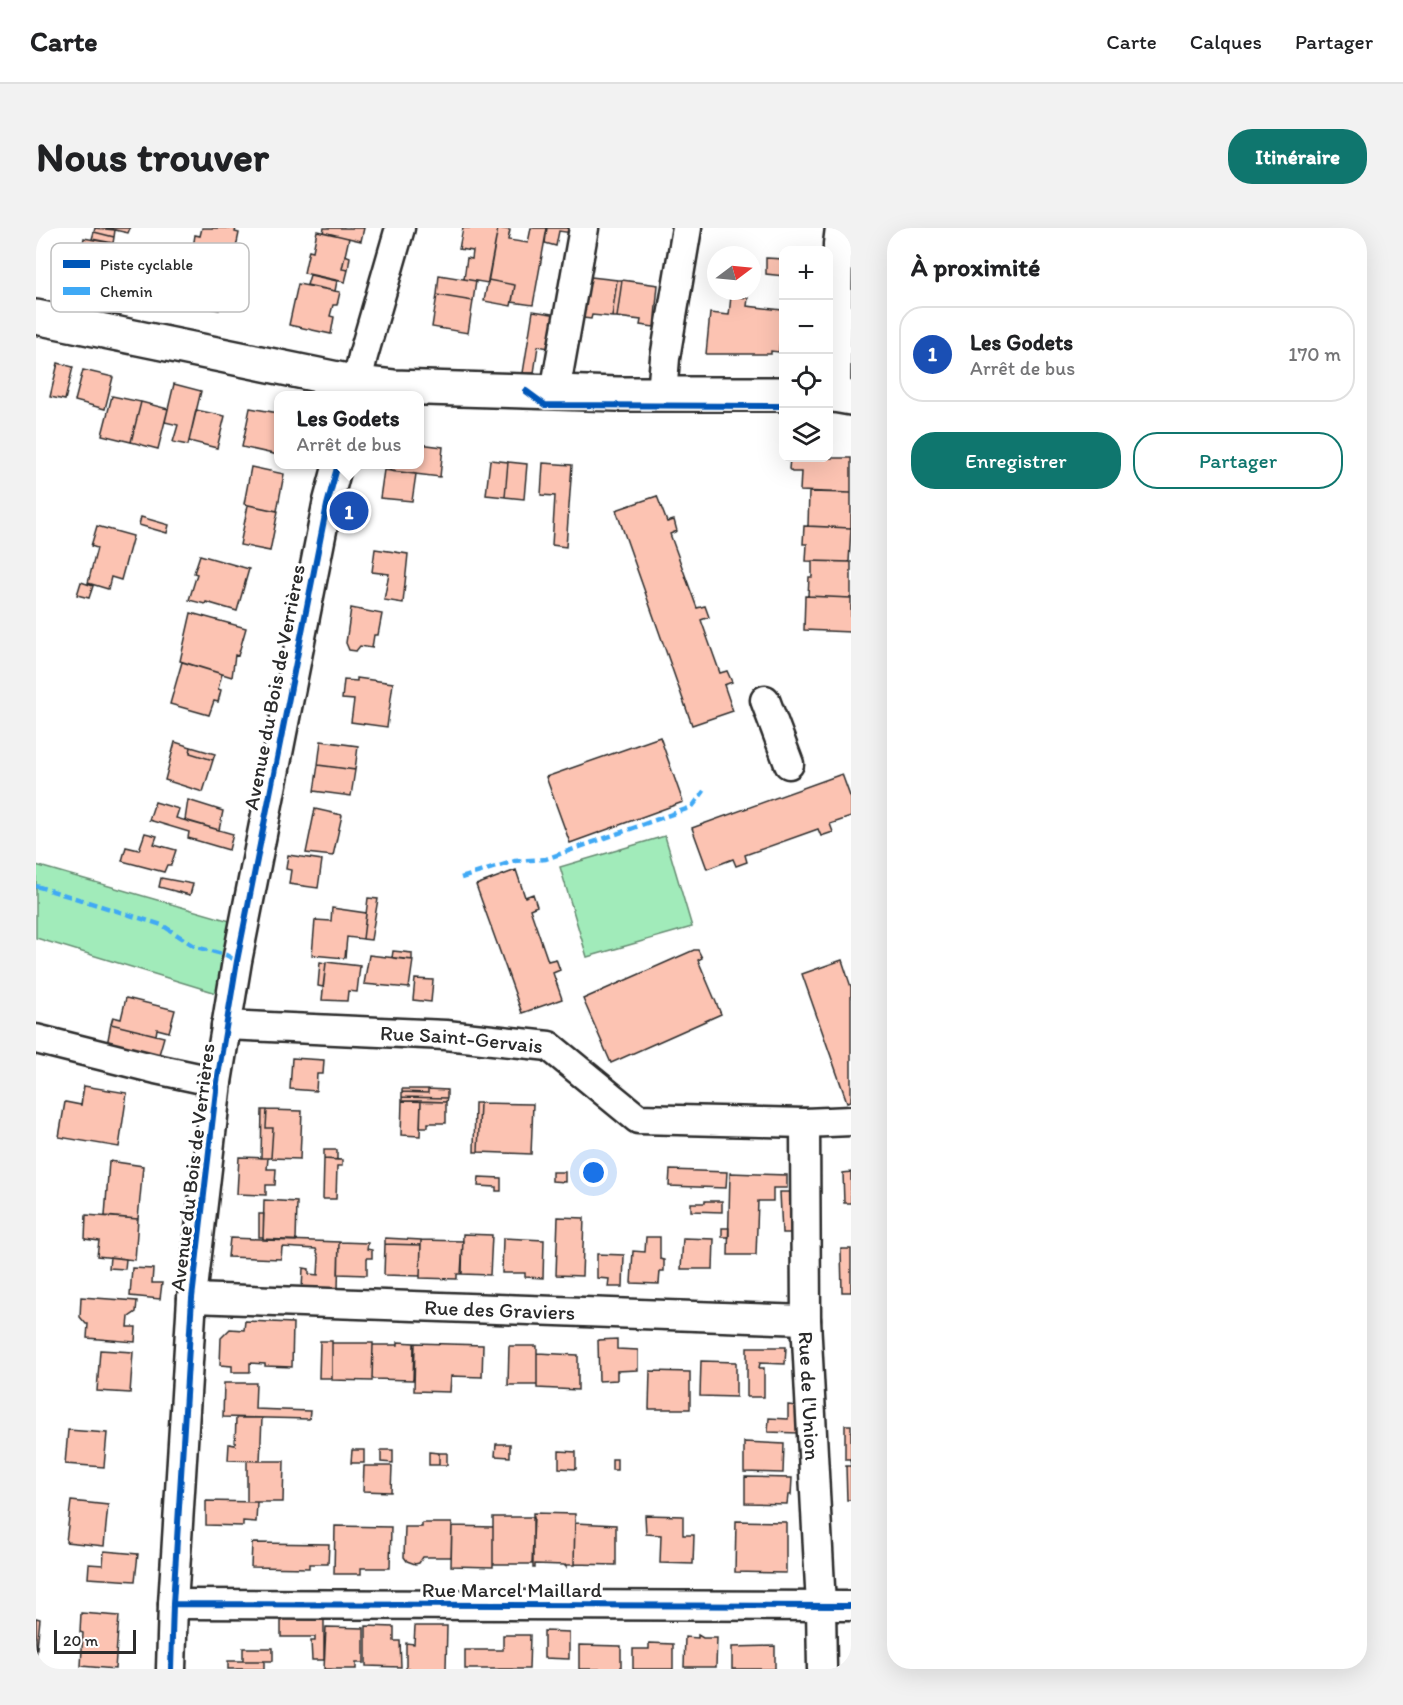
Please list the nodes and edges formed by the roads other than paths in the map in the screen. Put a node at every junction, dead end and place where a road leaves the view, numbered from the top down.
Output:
1 (400, 228) edge
2 (584, 228) edge
3 (687, 228) edge
4 (840, 228) edge
5 (36, 317) edge
6 (356, 389) edge
7 (555, 392) junction
8 (662, 394) junction
9 (779, 394) edge
10 (839, 396) edge
11 (337, 469) edge
12 (765, 700) dead end
13 (789, 764) dead end
14 (226, 1025) junction
15 (36, 1039) edge
16 (217, 1082) junction
17 (851, 1121) edge
18 (805, 1122) junction
19 (192, 1298) junction
20 (806, 1320) junction
21 (173, 1604) junction
22 (821, 1606) junction
23 (851, 1606) edge
24 (171, 1669) edge
25 (822, 1669) edge

1 - 6 street
2 - 7 street
3 - 8 street
4 - 10 street
5 - 6 main road
6 - 7 main road
7 - 8 main road
8 - 9 main road
11 - 14 street, Avenue du Bois de Verrières
12 - 13 street
14 - 16 street, Avenue du Bois de Verrières
14 - 18 street, Rue Saint-Gervais
15 - 16 street
16 - 19 street, Avenue du Bois de Verrières
17 - 18 street, Rue Saint-Gervais
18 - 20 street, Rue de l'Union
19 - 20 street, Rue des Graviers
19 - 21 street, Avenue du Bois de Verrières
20 - 22 street, Rue de l'Union
21 - 22 street, Rue Marcel Maillard
21 - 24 street, Avenue du Bois de Verrières
22 - 23 street, Rue Marcel Maillard
22 - 25 street, Rue de l'Union

